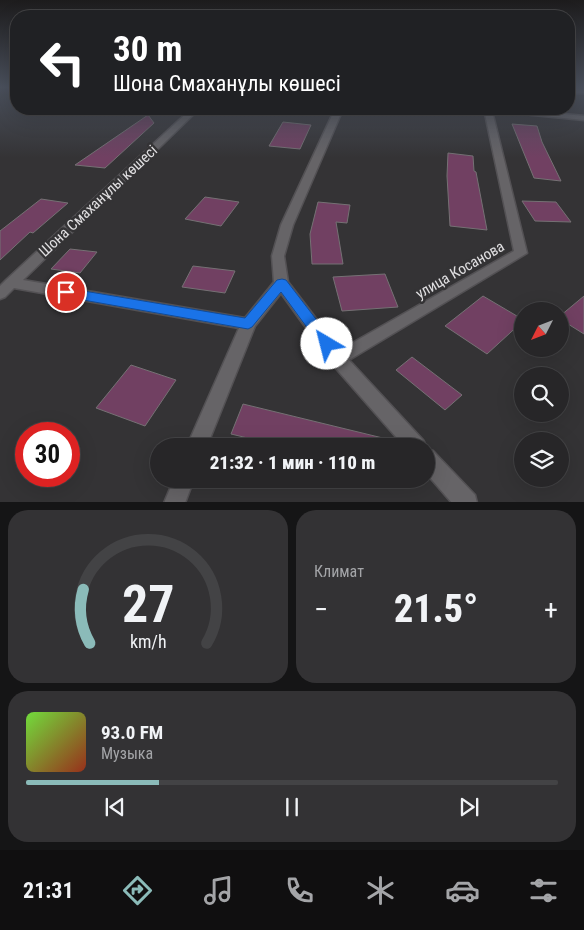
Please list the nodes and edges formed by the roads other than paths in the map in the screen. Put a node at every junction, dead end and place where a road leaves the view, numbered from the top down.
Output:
1 (189, 115) edge
2 (337, 115) edge
3 (489, 115) edge
4 (554, 115) edge
5 (584, 118) edge
6 (11, 283) junction
7 (282, 283) junction
8 (0, 294) edge
9 (248, 324) junction
10 (338, 359) junction
11 (200, 438) edge
12 (409, 438) edge
13 (435, 468) edge
14 (180, 488) edge
15 (174, 502) edge
16 (466, 502) edge

1 - 6 street, Шона Смаханұлы көшесі
2 - 7 street
3 - 10 street, улица Косанова
4 - 5 street
6 - 8 street, Шона Смаханұлы көшесі
6 - 9 street
7 - 9 street
7 - 10 street
9 - 11 street
10 - 12 street
13 - 16 street
14 - 15 street

